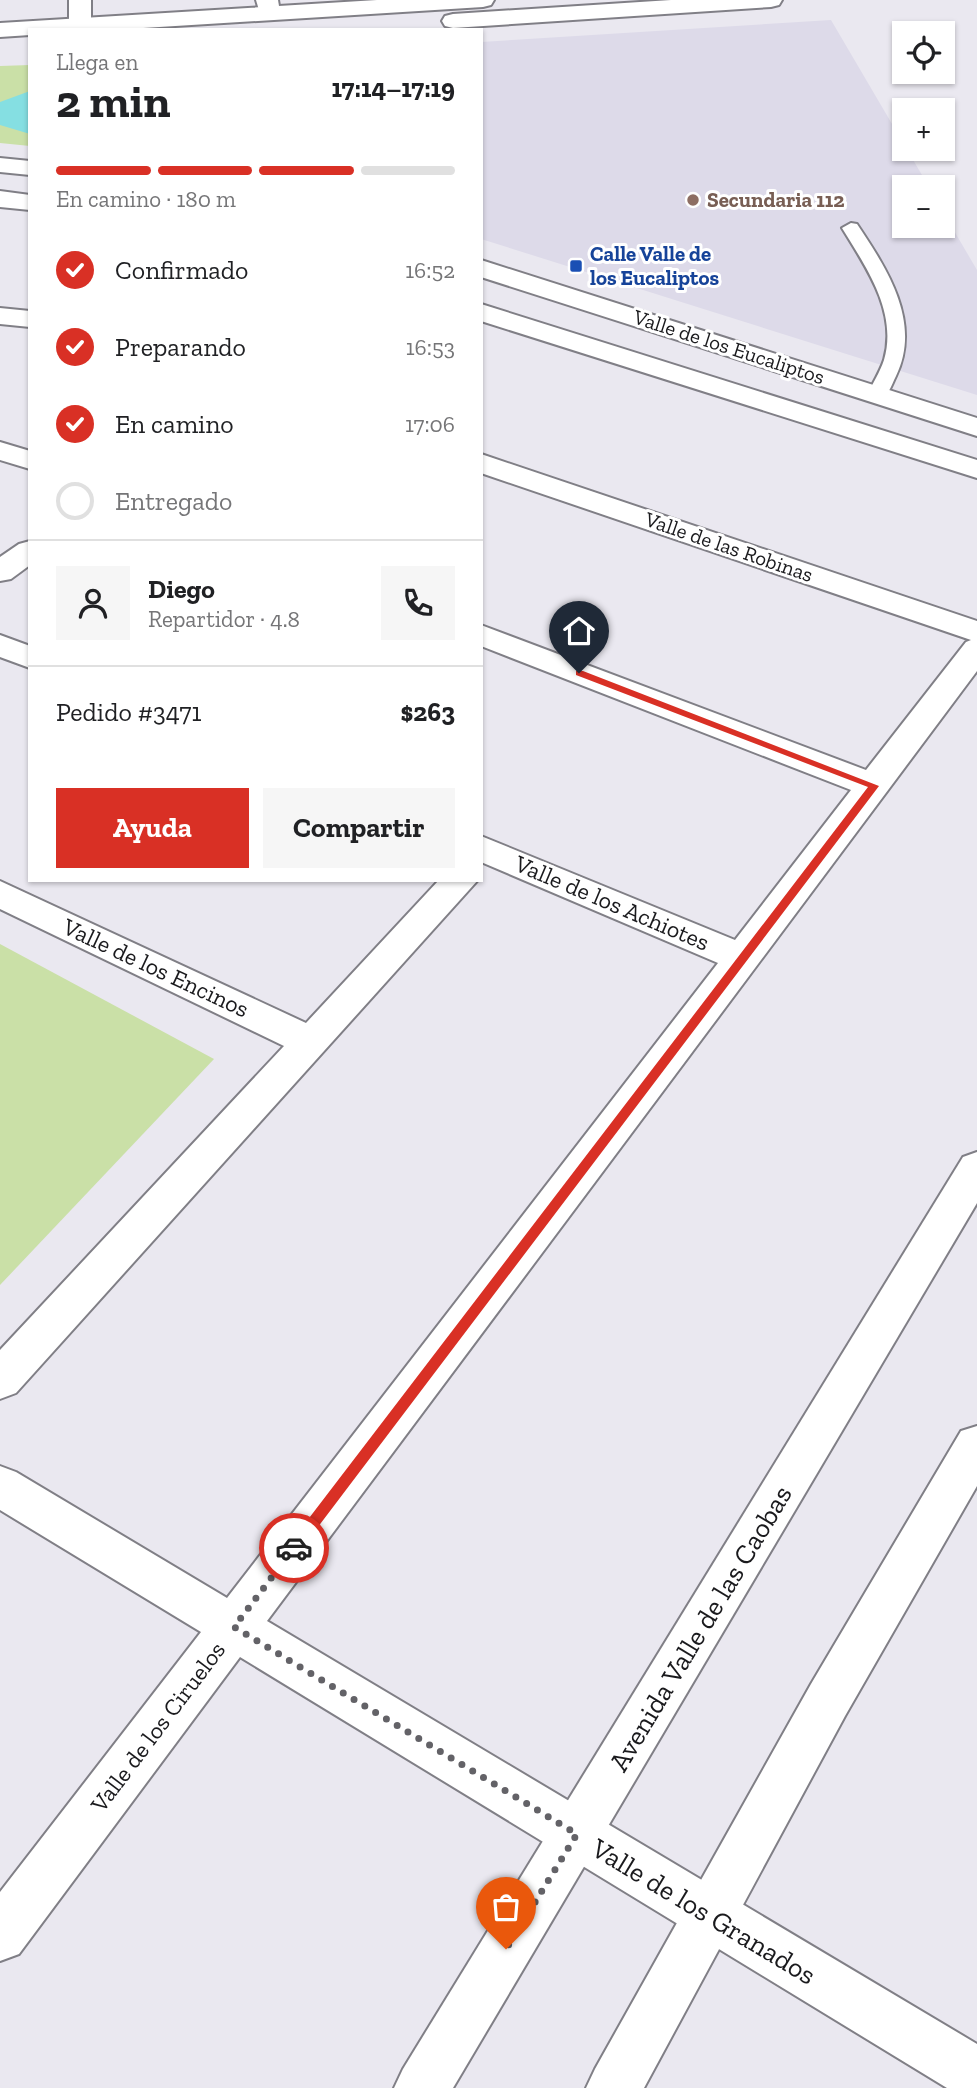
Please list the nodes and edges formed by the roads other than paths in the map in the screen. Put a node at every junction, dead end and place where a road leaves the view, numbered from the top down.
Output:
1 (79, 0) edge
2 (483, 0) edge
3 (771, 0) edge
4 (443, 1) edge
5 (268, 6) edge
6 (80, 24) junction
7 (364, 28) edge
8 (0, 30) edge
9 (28, 47) edge
10 (0, 49) edge
11 (0, 164) edge
12 (28, 168) edge
13 (0, 199) edge
14 (28, 203) edge
15 (851, 228) dead end
16 (483, 269) edge
17 (483, 313) edge
18 (0, 316) edge
19 (28, 319) edge
20 (877, 395) junction
21 (977, 427) edge
22 (0, 451) edge
23 (28, 459) edge
24 (483, 464) edge
25 (977, 469) edge
26 (28, 551) edge
27 (0, 572) edge
28 (977, 632) edge
29 (483, 636) edge
30 (0, 646) edge
31 (977, 649) edge
32 (28, 657) edge
33 (874, 786) junction
34 (483, 852) edge
35 (458, 882) edge
36 (0, 894) edge
37 (742, 958) junction
38 (311, 1042) junction
39 (977, 1168) edge
40 (0, 1380) edge
41 (977, 1445) edge
42 (0, 1486) edge
43 (234, 1627) junction
44 (577, 1834) junction
45 (708, 1914) junction
46 (0, 1935) edge
47 (977, 2075) edge
48 (422, 2088) edge
49 (614, 2088) edge

1 - 6 street
2 - 4 street
3 - 7 street
4 - 5 street
5 - 6 street
6 - 8 street
9 - 10 street
11 - 12 street
13 - 14 street
15 - 20 lane
16 - 20 street, Valle de los Eucaliptos
17 - 25 street, Valle de los Eucaliptos
18 - 19 street
20 - 21 street, Valle de los Eucaliptos
22 - 23 street
24 - 28 street, Valle de las Robinas
26 - 27 street
29 - 33 street
30 - 32 street
31 - 33 street, Valle de los Ciruelos
33 - 37 street, Valle de los Ciruelos
34 - 37 street, Valle de los Achiotes
35 - 38 street
36 - 38 street, Valle de los Encinos
37 - 43 street, Valle de los Ciruelos
38 - 40 street
39 - 44 street, Avenida Valle de las Caobas
41 - 45 street
42 - 43 street, Valle de los Granados
43 - 44 street, Valle de los Granados
43 - 46 street, Valle de los Ciruelos
44 - 45 street, Valle de los Granados
44 - 48 street, Avenida Valle de las Caobas
45 - 47 street, Valle de los Granados
45 - 49 street

